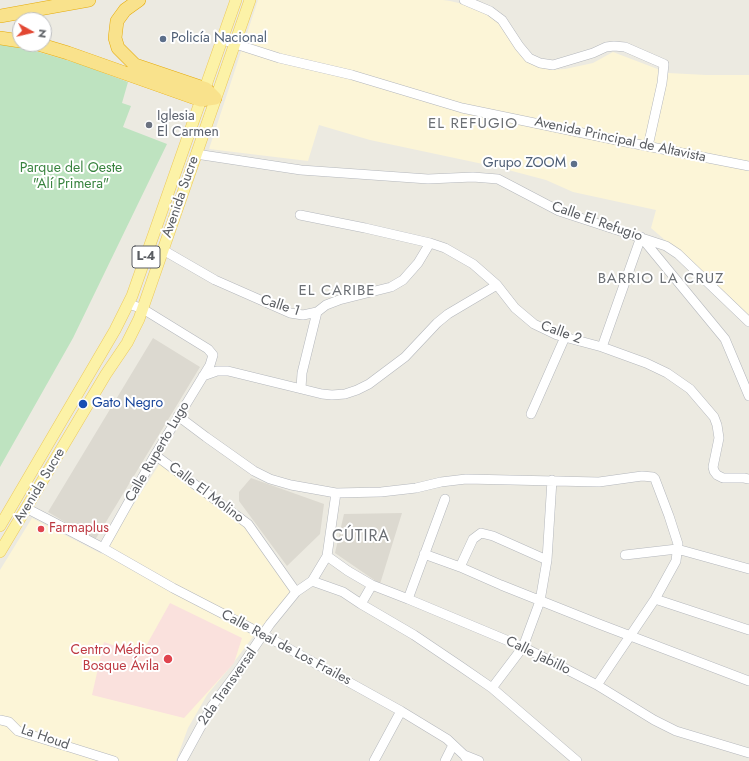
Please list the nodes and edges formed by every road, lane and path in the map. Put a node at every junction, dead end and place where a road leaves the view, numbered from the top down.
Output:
1 (89, 0) edge
2 (139, 0) edge
3 (236, 0) edge
4 (250, 0) edge
5 (464, 0) edge
6 (0, 16) edge
7 (0, 38) edge
8 (12, 40) edge
9 (222, 40) junction
10 (235, 44) junction
11 (52, 48) edge
12 (204, 94) junction
13 (216, 98) junction
14 (648, 146) junction
15 (196, 154) junction
16 (749, 166) edge
17 (300, 215) dead end
18 (641, 236) junction
19 (430, 243) junction
20 (163, 250) junction
21 (497, 285) junction
22 (129, 304) junction
23 (143, 309) junction
24 (317, 312) junction
25 (749, 322) edge
26 (565, 338) junction
27 (602, 347) junction
28 (203, 376) junction
29 (301, 388) junction
30 (749, 396) edge
31 (531, 414) dead end
32 (178, 416) junction
33 (155, 455) junction
34 (749, 479) edge
35 (552, 480) junction
36 (336, 493) junction
37 (445, 499) dead end
38 (26, 508) junction
39 (0, 526) edge
40 (103, 548) junction
41 (677, 549) junction
42 (0, 552) edge
43 (424, 554) junction
44 (625, 555) dead end
45 (327, 556) junction
46 (546, 560) junction
47 (460, 566) junction
48 (749, 569) edge
49 (312, 581) junction
50 (372, 585) junction
51 (296, 592) junction
52 (655, 598) junction
53 (408, 599) junction
54 (540, 601) junction
55 (361, 604) junction
56 (749, 630) edge
57 (264, 635) junction
58 (629, 636) junction
59 (523, 647) junction
60 (749, 681) edge
61 (597, 685) junction
62 (492, 688) junction
63 (401, 711) junction
64 (0, 720) edge
65 (453, 744) junction
66 (749, 753) edge
67 (95, 758) edge
68 (466, 758) edge
69 (114, 761) edge
70 (182, 761) edge
71 (374, 761) edge
72 (444, 761) edge
73 (479, 761) edge
74 (577, 761) edge

1 - 6 highway
2 - 12 highway
3 - 9 main road, Avenida Sucre / L-4
4 - 10 main road, Avenida Sucre / L-4
5 - 14 street
7 - 8 highway
9 - 10 street, Avenida Principal de Altavista
9 - 12 main road, Avenida Sucre / L-4
10 - 13 main road, Avenida Sucre / L-4
10 - 14 street, Avenida Principal de Altavista
11 - 12 highway
12 - 13 highway
12 - 22 main road, Avenida Sucre / L-4
13 - 15 main road, Avenida Sucre / L-4
14 - 16 street, Avenida Principal de Altavista
15 - 18 street, Calle El Refugio
15 - 20 main road, Avenida Sucre / L-4
17 - 19 street, Calle 2
18 - 25 street, Calle El Refugio
18 - 27 street
18 - 30 street
19 - 21 street, Calle 2
19 - 24 street, Calle 1
20 - 23 main road, Avenida Sucre / L-4
20 - 24 street, Calle 1
21 - 26 street, Calle 2
21 - 29 street
22 - 23 street
22 - 39 main road, Avenida Sucre / L-4
23 - 28 street, Calle Ruperto Lugo
23 - 38 main road, Avenida Sucre / L-4
24 - 29 street
26 - 27 street, Calle 2
26 - 31 street
27 - 34 street, Calle 2
28 - 29 street
28 - 32 street, Calle Ruperto Lugo
32 - 33 street, Calle Ruperto Lugo
32 - 36 street
33 - 40 street, Calle Ruperto Lugo
33 - 51 street, Calle El Molino
35 - 36 street
35 - 41 street
35 - 46 street
36 - 45 street
37 - 43 street
38 - 40 street, Calle Real de Los Frailes
38 - 42 main road, Avenida Sucre / L-4
40 - 57 street, Calle Real de Los Frailes
41 - 44 street
41 - 48 street
41 - 52 street
43 - 47 street
43 - 53 street
45 - 49 street
45 - 50 street, Calle Jabillo
46 - 47 street
46 - 54 street
47 - 54 street
49 - 51 street, 2da Transversal
49 - 55 street
50 - 53 street, Calle Jabillo
50 - 55 street
51 - 57 street, 2da Transversal
52 - 56 street
52 - 58 street
53 - 59 street, Calle Jabillo
54 - 58 street
54 - 59 street
55 - 62 street
57 - 63 street, Calle Real de Los Frailes
57 - 70 street, 2da Transversal
58 - 60 street
58 - 61 street
59 - 61 street, Calle Jabillo
59 - 62 street
61 - 66 street, Calle Jabillo
62 - 74 street
63 - 65 street, Calle Real de Los Frailes
63 - 71 street
64 - 67 street, La Houd
65 - 68 street, Calle Real de Los Frailes
65 - 72 street
67 - 69 street, La Houd
68 - 73 street

